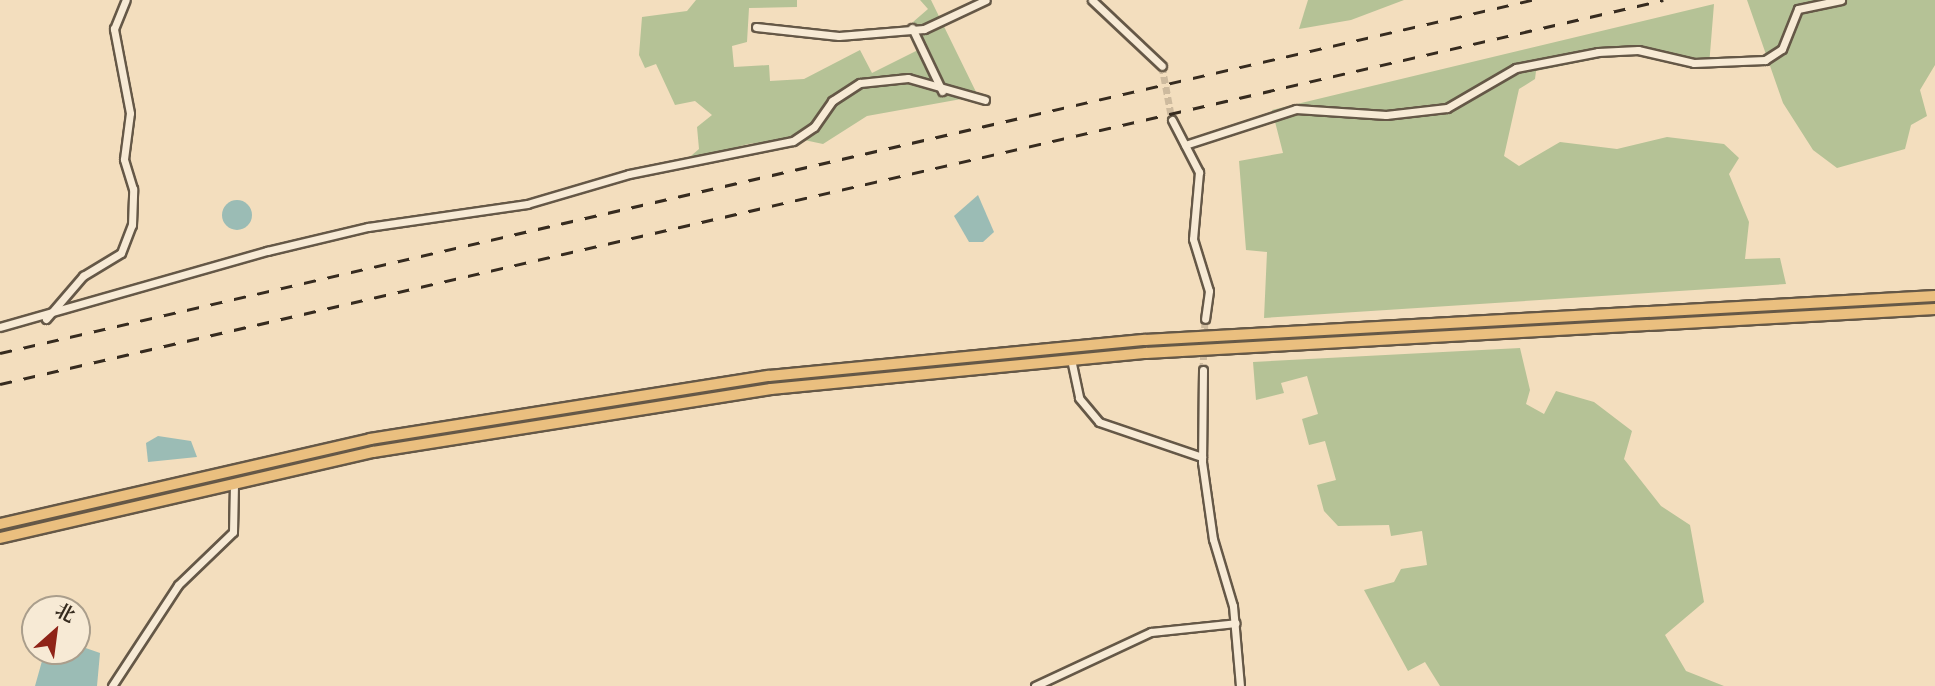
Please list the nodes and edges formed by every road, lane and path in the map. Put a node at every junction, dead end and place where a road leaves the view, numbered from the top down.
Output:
1 (126, 0) edge
2 (986, 0) edge
3 (1092, 0) edge
4 (1841, 0) edge
5 (755, 27) dead end
6 (912, 28) junction
7 (1162, 66) tunnel mouth
8 (942, 91) junction
9 (985, 100) dead end
10 (1172, 120) tunnel mouth
11 (1185, 145) junction
12 (1935, 296) edge
13 (1935, 309) edge
14 (46, 318) junction
15 (1205, 319) tunnel mouth
16 (0, 327) edge
17 (1071, 359) junction
18 (1203, 370) tunnel mouth
19 (1202, 457) junction
20 (234, 483) junction
21 (0, 524) edge
22 (0, 538) edge
23 (1236, 623) junction
24 (112, 686) edge
25 (1035, 686) edge
26 (1240, 686) edge

1 - 14 street
2 - 6 street
3 - 7 street
4 - 11 street
5 - 6 street
6 - 8 street
8 - 9 street
8 - 14 street
10 - 11 street
11 - 15 street
12 - 21 main road
13 - 17 main road
14 - 16 street
17 - 19 street
17 - 20 main road
18 - 19 street
19 - 23 street
20 - 22 main road
20 - 24 street
23 - 25 street
23 - 26 street

